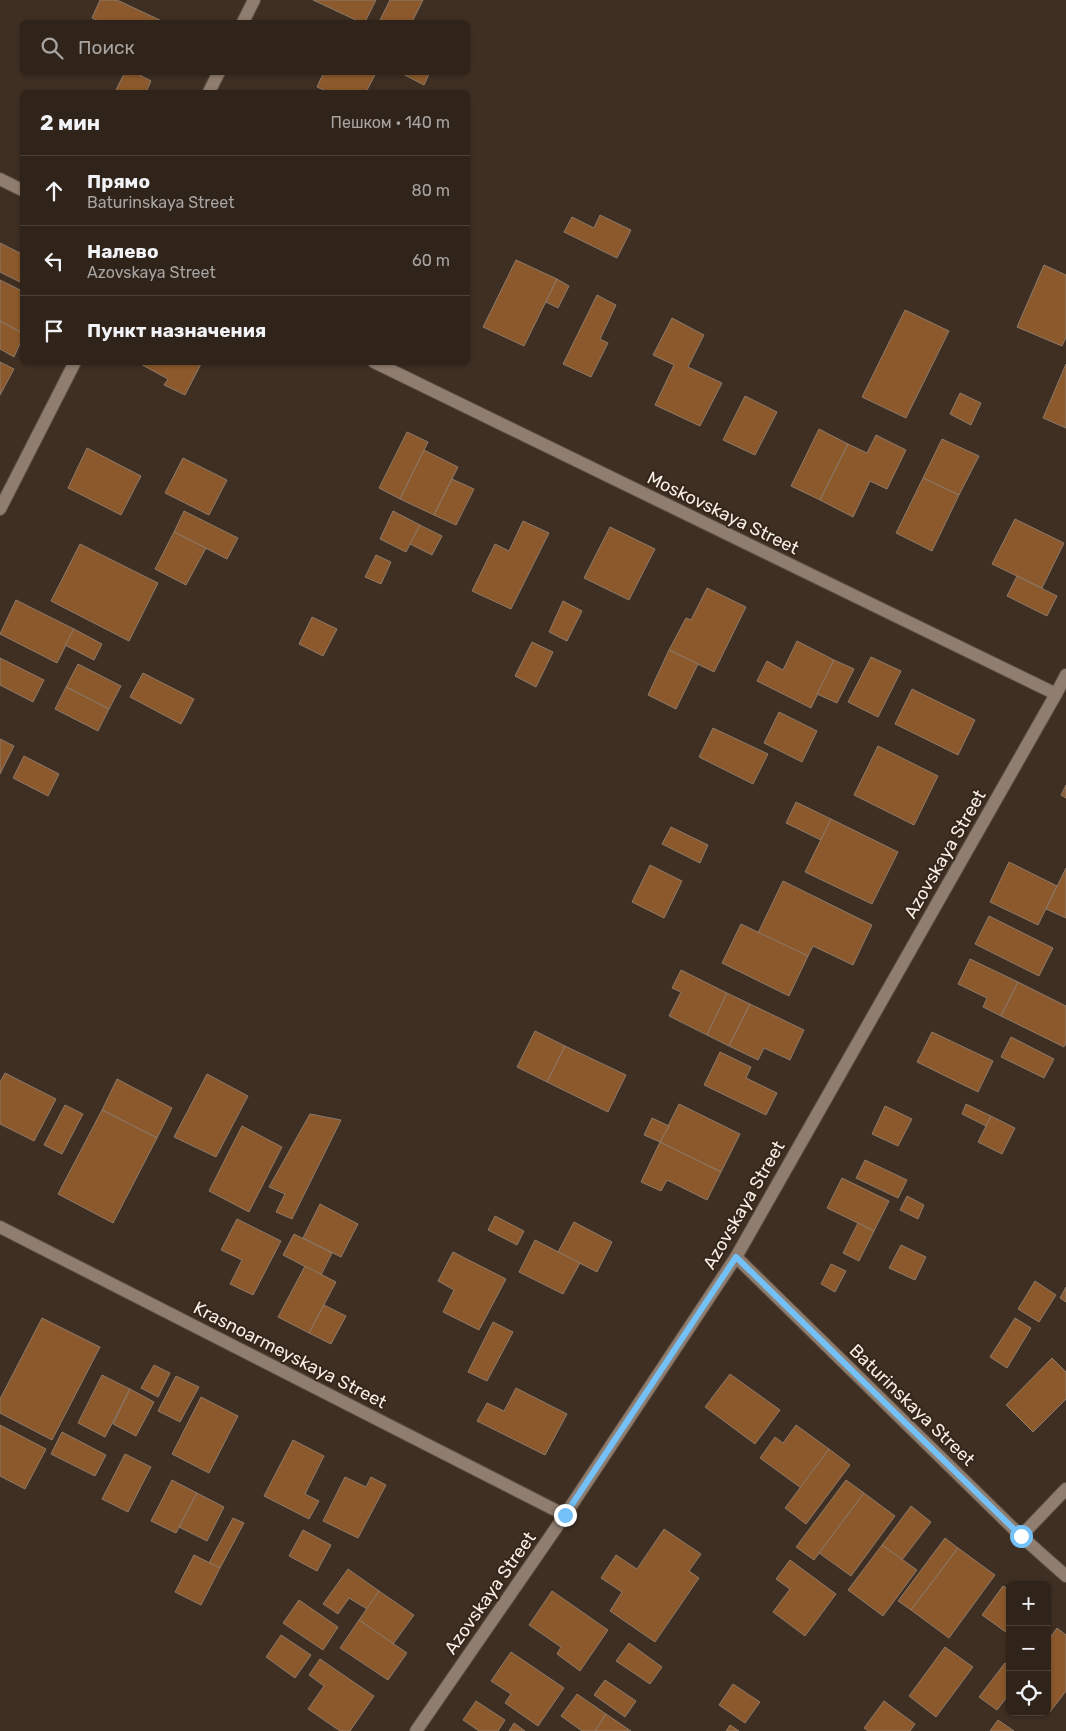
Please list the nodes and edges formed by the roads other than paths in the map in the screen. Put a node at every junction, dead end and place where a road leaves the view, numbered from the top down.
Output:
1 (254, 0) edge
2 (245, 20) edge
3 (218, 75) edge
4 (210, 90) edge
5 (0, 179) edge
6 (20, 189) edge
7 (73, 365) edge
8 (380, 365) edge
9 (0, 509) edge
10 (1066, 675) edge
11 (1056, 694) junction
12 (0, 1227) edge
13 (736, 1257) junction
14 (1066, 1489) edge
15 (565, 1515) junction
16 (1021, 1536) junction
17 (1066, 1576) edge
18 (416, 1731) edge

1 - 2 street
3 - 4 street
5 - 6 street
7 - 9 street
8 - 11 street, Moskovskaya Street
10 - 11 street, Azovskaya Street
11 - 13 street, Azovskaya Street
12 - 15 street, Krasnoarmeyskaya Street
13 - 15 street, Azovskaya Street
13 - 16 street, Baturinskaya Street
14 - 16 street
15 - 18 street, Azovskaya Street
16 - 17 street, Baturinskaya Street

